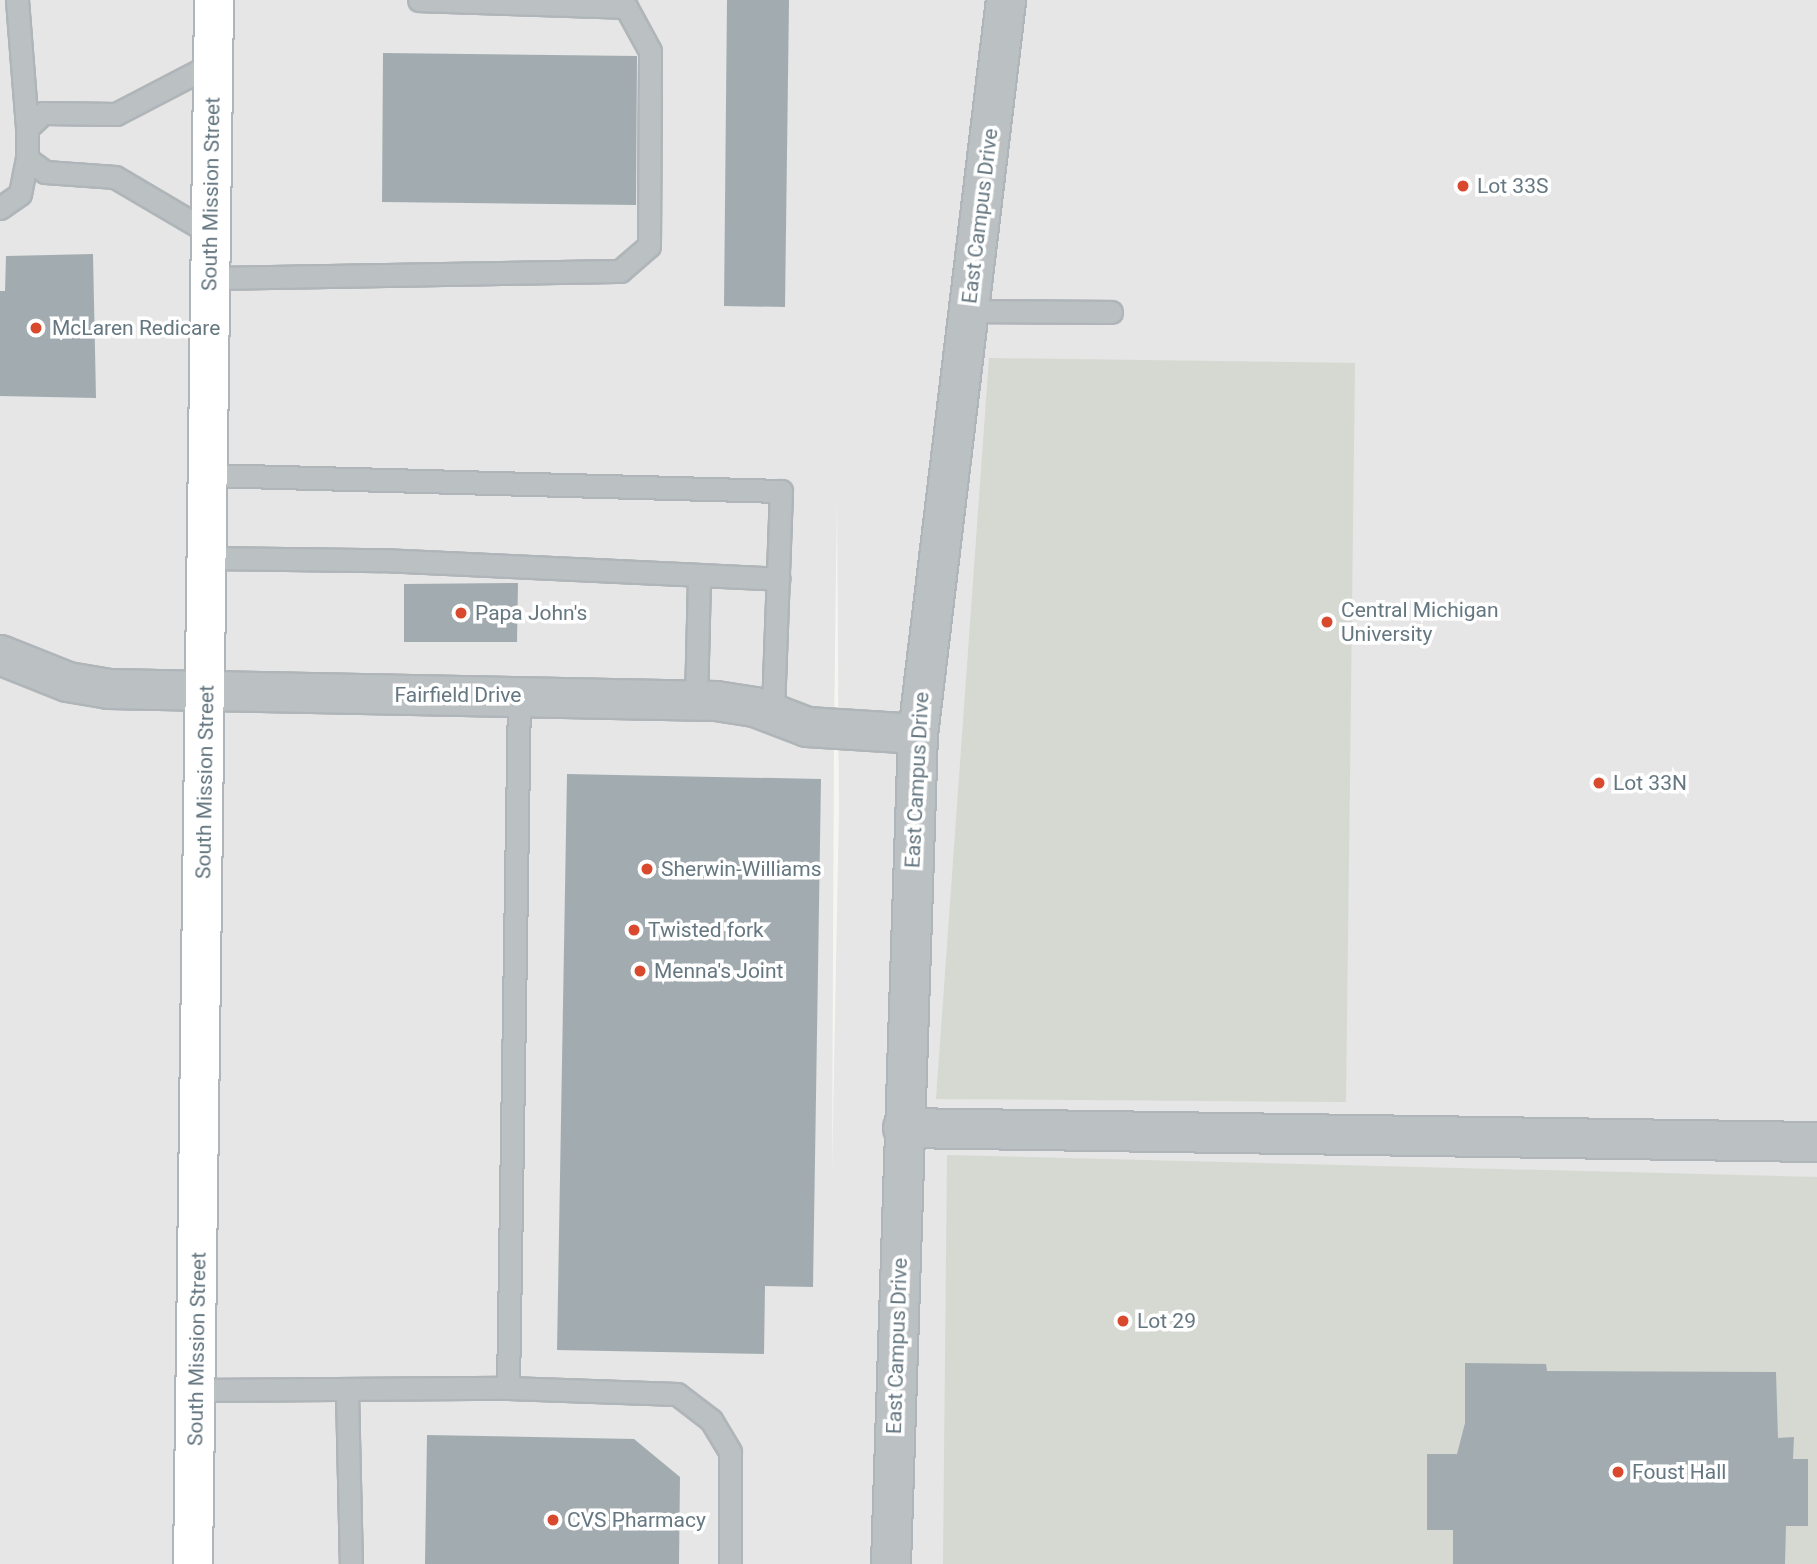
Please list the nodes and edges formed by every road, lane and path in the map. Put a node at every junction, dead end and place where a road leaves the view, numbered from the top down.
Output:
1 (18, 0) edge
2 (214, 0) edge
3 (419, 0) edge
4 (1006, 0) edge
5 (214, 63) junction
6 (27, 128) junction
7 (27, 159) junction
8 (0, 208) edge
9 (210, 233) junction
10 (209, 278) junction
11 (969, 311) junction
12 (1111, 313) dead end
13 (208, 475) junction
14 (207, 558) junction
15 (699, 579) junction
16 (779, 579) junction
17 (0, 655) edge
18 (206, 694) junction
19 (519, 695) junction
20 (696, 701) junction
21 (773, 713) junction
22 (918, 734) junction
23 (903, 1128) junction
24 (1817, 1143) edge
25 (508, 1388) junction
26 (197, 1390) junction
27 (347, 1392) junction
28 (193, 1564) edge
29 (351, 1564) edge
30 (730, 1564) edge
31 (891, 1564) edge

1 - 6 lane
2 - 5 main road, South Mission Street
3 - 10 lane
4 - 11 street, East Campus Drive
5 - 6 lane
5 - 9 main road, South Mission Street
6 - 7 lane
7 - 8 lane
7 - 9 lane
9 - 10 main road, South Mission Street
10 - 13 main road, South Mission Street
11 - 12 lane
11 - 22 street, East Campus Drive
13 - 14 main road, South Mission Street
13 - 16 lane
14 - 15 lane
14 - 18 main road, South Mission Street
15 - 16 lane
15 - 20 lane
16 - 21 lane
17 - 18 street, Fairfield Drive
18 - 19 street, Fairfield Drive
18 - 26 main road, South Mission Street
19 - 20 street, Fairfield Drive
19 - 25 lane
20 - 21 street, Fairfield Drive
21 - 22 street, Fairfield Drive
22 - 23 street, East Campus Drive
23 - 24 street
23 - 31 street, East Campus Drive
25 - 27 lane
25 - 30 lane
26 - 27 lane
26 - 28 main road, South Mission Street
27 - 29 lane

